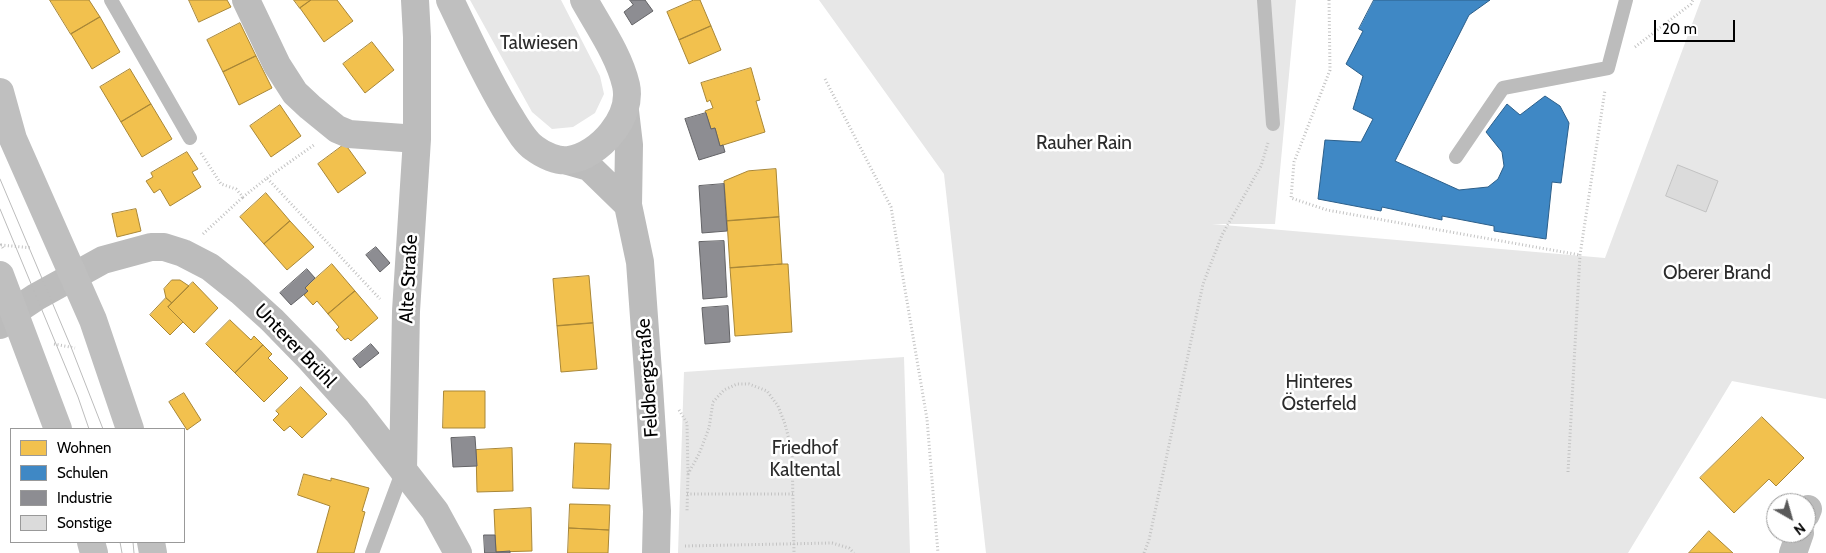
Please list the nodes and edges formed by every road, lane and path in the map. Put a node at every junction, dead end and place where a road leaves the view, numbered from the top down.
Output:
1 (110, 0) edge
2 (246, 0) edge
3 (416, 0) edge
4 (450, 0) edge
5 (584, 0) edge
6 (1264, 0) edge
7 (1329, 0) edge
8 (1626, 0) edge
9 (1693, 0) edge
10 (1608, 68) junction
11 (825, 79) dead end
12 (0, 92) edge
13 (626, 111) junction
14 (1273, 124) joint
15 (337, 129) junction
16 (190, 138) joint
17 (417, 139) junction
18 (1456, 157) dead end
19 (568, 161) junction
20 (267, 178) junction
21 (243, 197) junction
22 (628, 205) junction
23 (1, 245) dead end
24 (36, 248) dead end
25 (183, 253) junction
26 (1580, 255) junction
27 (0, 275) edge
28 (73, 275) junction
29 (406, 311) junction
30 (7, 318) edge
31 (50, 343) dead end
32 (79, 348) dead end
33 (58, 428) edge
34 (130, 428) edge
35 (403, 470) junction
36 (1568, 472) dead end
37 (688, 474) dead end
38 (688, 494) dead end
39 (793, 494) junction
40 (794, 545) junction
41 (685, 546) dead end
42 (372, 553) edge
43 (458, 553) edge
44 (656, 553) edge
45 (794, 553) edge
46 (854, 553) edge
47 (938, 553) edge
48 (1144, 553) edge

1 - 16 lane
2 - 15 street
3 - 17 street, Alte Straße
4 - 19 main road
5 - 13 main road
6 - 14 lane
7 - 26 path
8 - 10 lane
9 - 10 path
10 - 18 lane
10 - 26 path
11 - 47 path
12 - 28 main road
13 - 19 main road
13 - 22 street, Feldbergstraße
14 - 48 path
15 - 17 street
15 - 20 path
16 - 21 path
17 - 29 street, Alte Straße
19 - 22 street
20 - 21 path
20 - 29 path
21 - 25 path
22 - 44 street, Feldbergstraße
23 - 24 path
25 - 28 street, Unterer Brühl
25 - 35 street, Unterer Brühl
26 - 36 path
27 - 30 main road
28 - 30 street, Unterer Brühl
28 - 34 main road
29 - 35 street, Alte Straße
30 - 33 main road
31 - 32 path
35 - 42 lane, Alte Straße
35 - 43 street, Unterer Brühl
37 - 39 path
38 - 39 path
39 - 40 path
40 - 41 path
40 - 45 path
40 - 46 path

